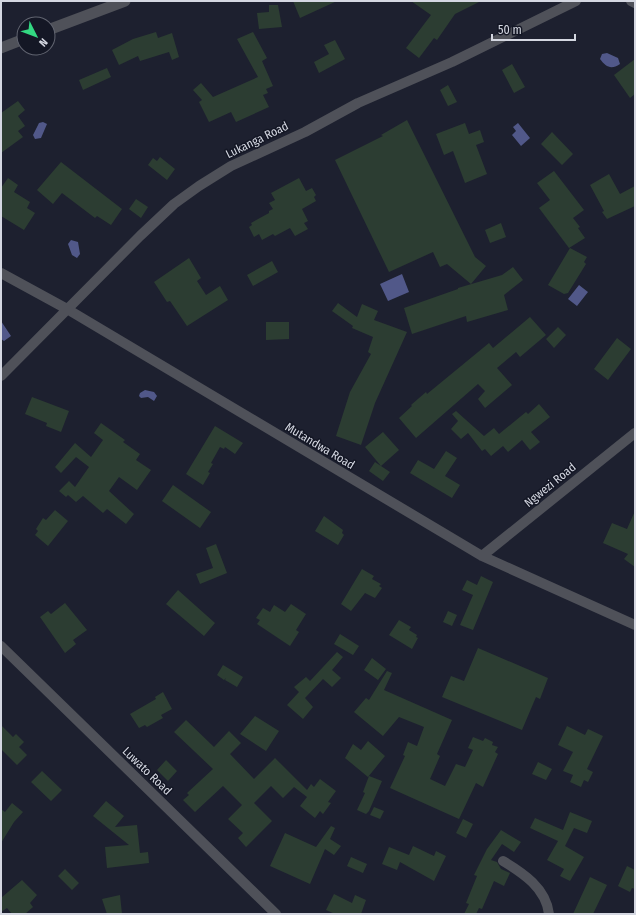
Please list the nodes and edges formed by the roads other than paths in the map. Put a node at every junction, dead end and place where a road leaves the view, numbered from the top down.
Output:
1 (125, 1) edge
2 (576, 1) edge
3 (631, 1) edge
4 (635, 3) edge
5 (56, 27) edge
6 (16, 42) edge
7 (1, 48) edge
8 (1, 272) edge
9 (67, 309) junction
10 (1, 376) edge
11 (635, 433) edge
12 (482, 556) junction
13 (635, 625) edge
14 (1, 646) edge
15 (503, 861) dead end
16 (276, 914) edge
17 (549, 914) edge

1 - 5 street
2 - 9 street, Lukanga Road
3 - 4 street
6 - 7 street
8 - 9 street, Mutandwa Road
9 - 10 street, Lukanga Road
9 - 12 street, Mutandwa Road
11 - 12 street, Ngwezi Road
12 - 13 street, Mutandwa Road
14 - 16 street, Luwato Road
15 - 17 street

